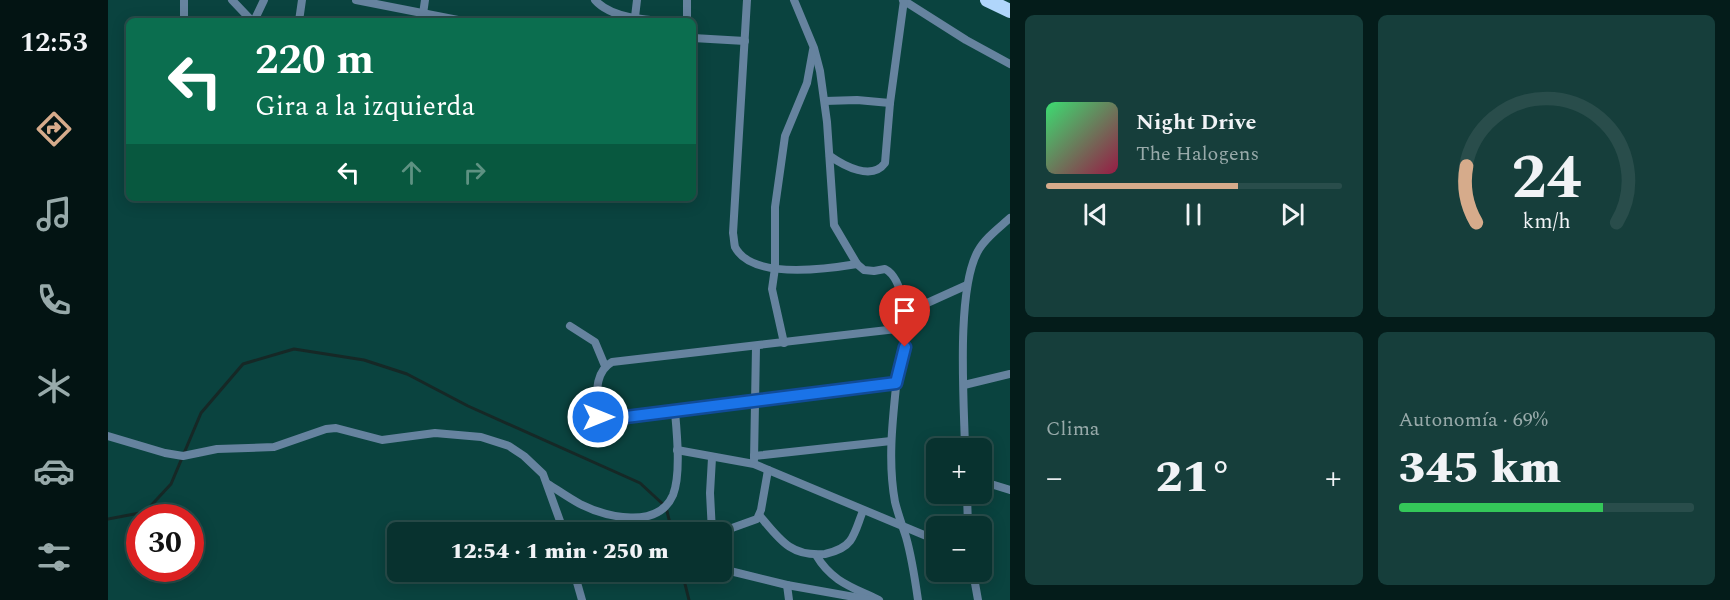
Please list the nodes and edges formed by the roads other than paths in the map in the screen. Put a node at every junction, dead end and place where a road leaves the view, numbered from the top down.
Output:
1 (184, 0) edge
2 (232, 0) edge
3 (264, 0) edge
4 (302, 0) edge
5 (356, 0) edge
6 (425, 0) edge
7 (595, 0) edge
8 (637, 0) edge
9 (687, 0) edge
10 (747, 0) edge
11 (794, 0) edge
12 (903, 0) edge
13 (987, 0) edge
14 (1010, 11) edge
15 (422, 17) edge
16 (635, 17) junction
17 (184, 18) edge
18 (250, 18) edge
19 (255, 18) edge
20 (299, 18) edge
21 (643, 18) edge
22 (687, 18) edge
23 (696, 38) edge
24 (746, 41) junction
25 (814, 48) junction
26 (1010, 64) edge
27 (825, 101) junction
28 (890, 103) junction
29 (830, 156) junction
30 (1010, 218) edge
31 (856, 264) junction
32 (775, 268) junction
33 (968, 285) junction
34 (904, 313) junction
35 (570, 326) dead end
36 (905, 328) junction
37 (784, 342) junction
38 (756, 347) junction
39 (605, 366) junction
40 (1010, 374) edge
41 (896, 383) junction
42 (964, 385) junction
43 (755, 401) junction
44 (675, 412) junction
45 (108, 436) edge
46 (965, 438) edge
47 (891, 441) junction
48 (677, 450) junction
49 (712, 458) junction
50 (754, 460) junction
51 (768, 470) junction
52 (548, 484) junction
53 (992, 485) edge
54 (1010, 490) edge
55 (863, 511) junction
56 (760, 516) junction
57 (560, 522) edge
58 (712, 522) edge
59 (732, 527) edge
60 (903, 528) junction
61 (926, 536) edge
62 (816, 555) junction
63 (732, 571) edge
64 (577, 582) edge
65 (975, 582) edge
66 (787, 585) junction
67 (582, 600) edge
68 (789, 600) edge
69 (871, 600) edge
70 (879, 600) edge
71 (918, 600) edge
72 (978, 600) edge

1 - 17 street
2 - 18 street
3 - 19 street
4 - 20 street
5 - 15 street
6 - 15 street
7 - 16 street
8 - 16 street
9 - 22 street
10 - 24 street
11 - 25 street
12 - 26 street
12 - 28 street
13 - 14 highway
16 - 21 street
23 - 24 street
24 - 32 street
25 - 27 street
25 - 32 street
27 - 28 street
27 - 29 street
28 - 29 street
29 - 31 street
30 - 33 street
31 - 32 street
31 - 34 street
32 - 37 street
33 - 34 street
33 - 42 street
34 - 36 street
35 - 39 street
36 - 37 street
36 - 41 street
37 - 38 street
38 - 39 street
38 - 43 street
39 - 44 street
40 - 42 street
41 - 43 street
41 - 47 street
42 - 46 street
43 - 44 street
43 - 50 street
44 - 48 street
45 - 52 street
47 - 50 street
47 - 60 street
48 - 49 street
48 - 52 street
49 - 50 street
49 - 58 street
50 - 51 street
51 - 55 street
51 - 56 street
52 - 57 street
53 - 54 street
55 - 60 street
55 - 62 street
56 - 59 street
56 - 62 street
60 - 61 street
60 - 71 street
62 - 70 street
63 - 66 street
64 - 67 street
65 - 72 street
66 - 68 street
66 - 69 street

